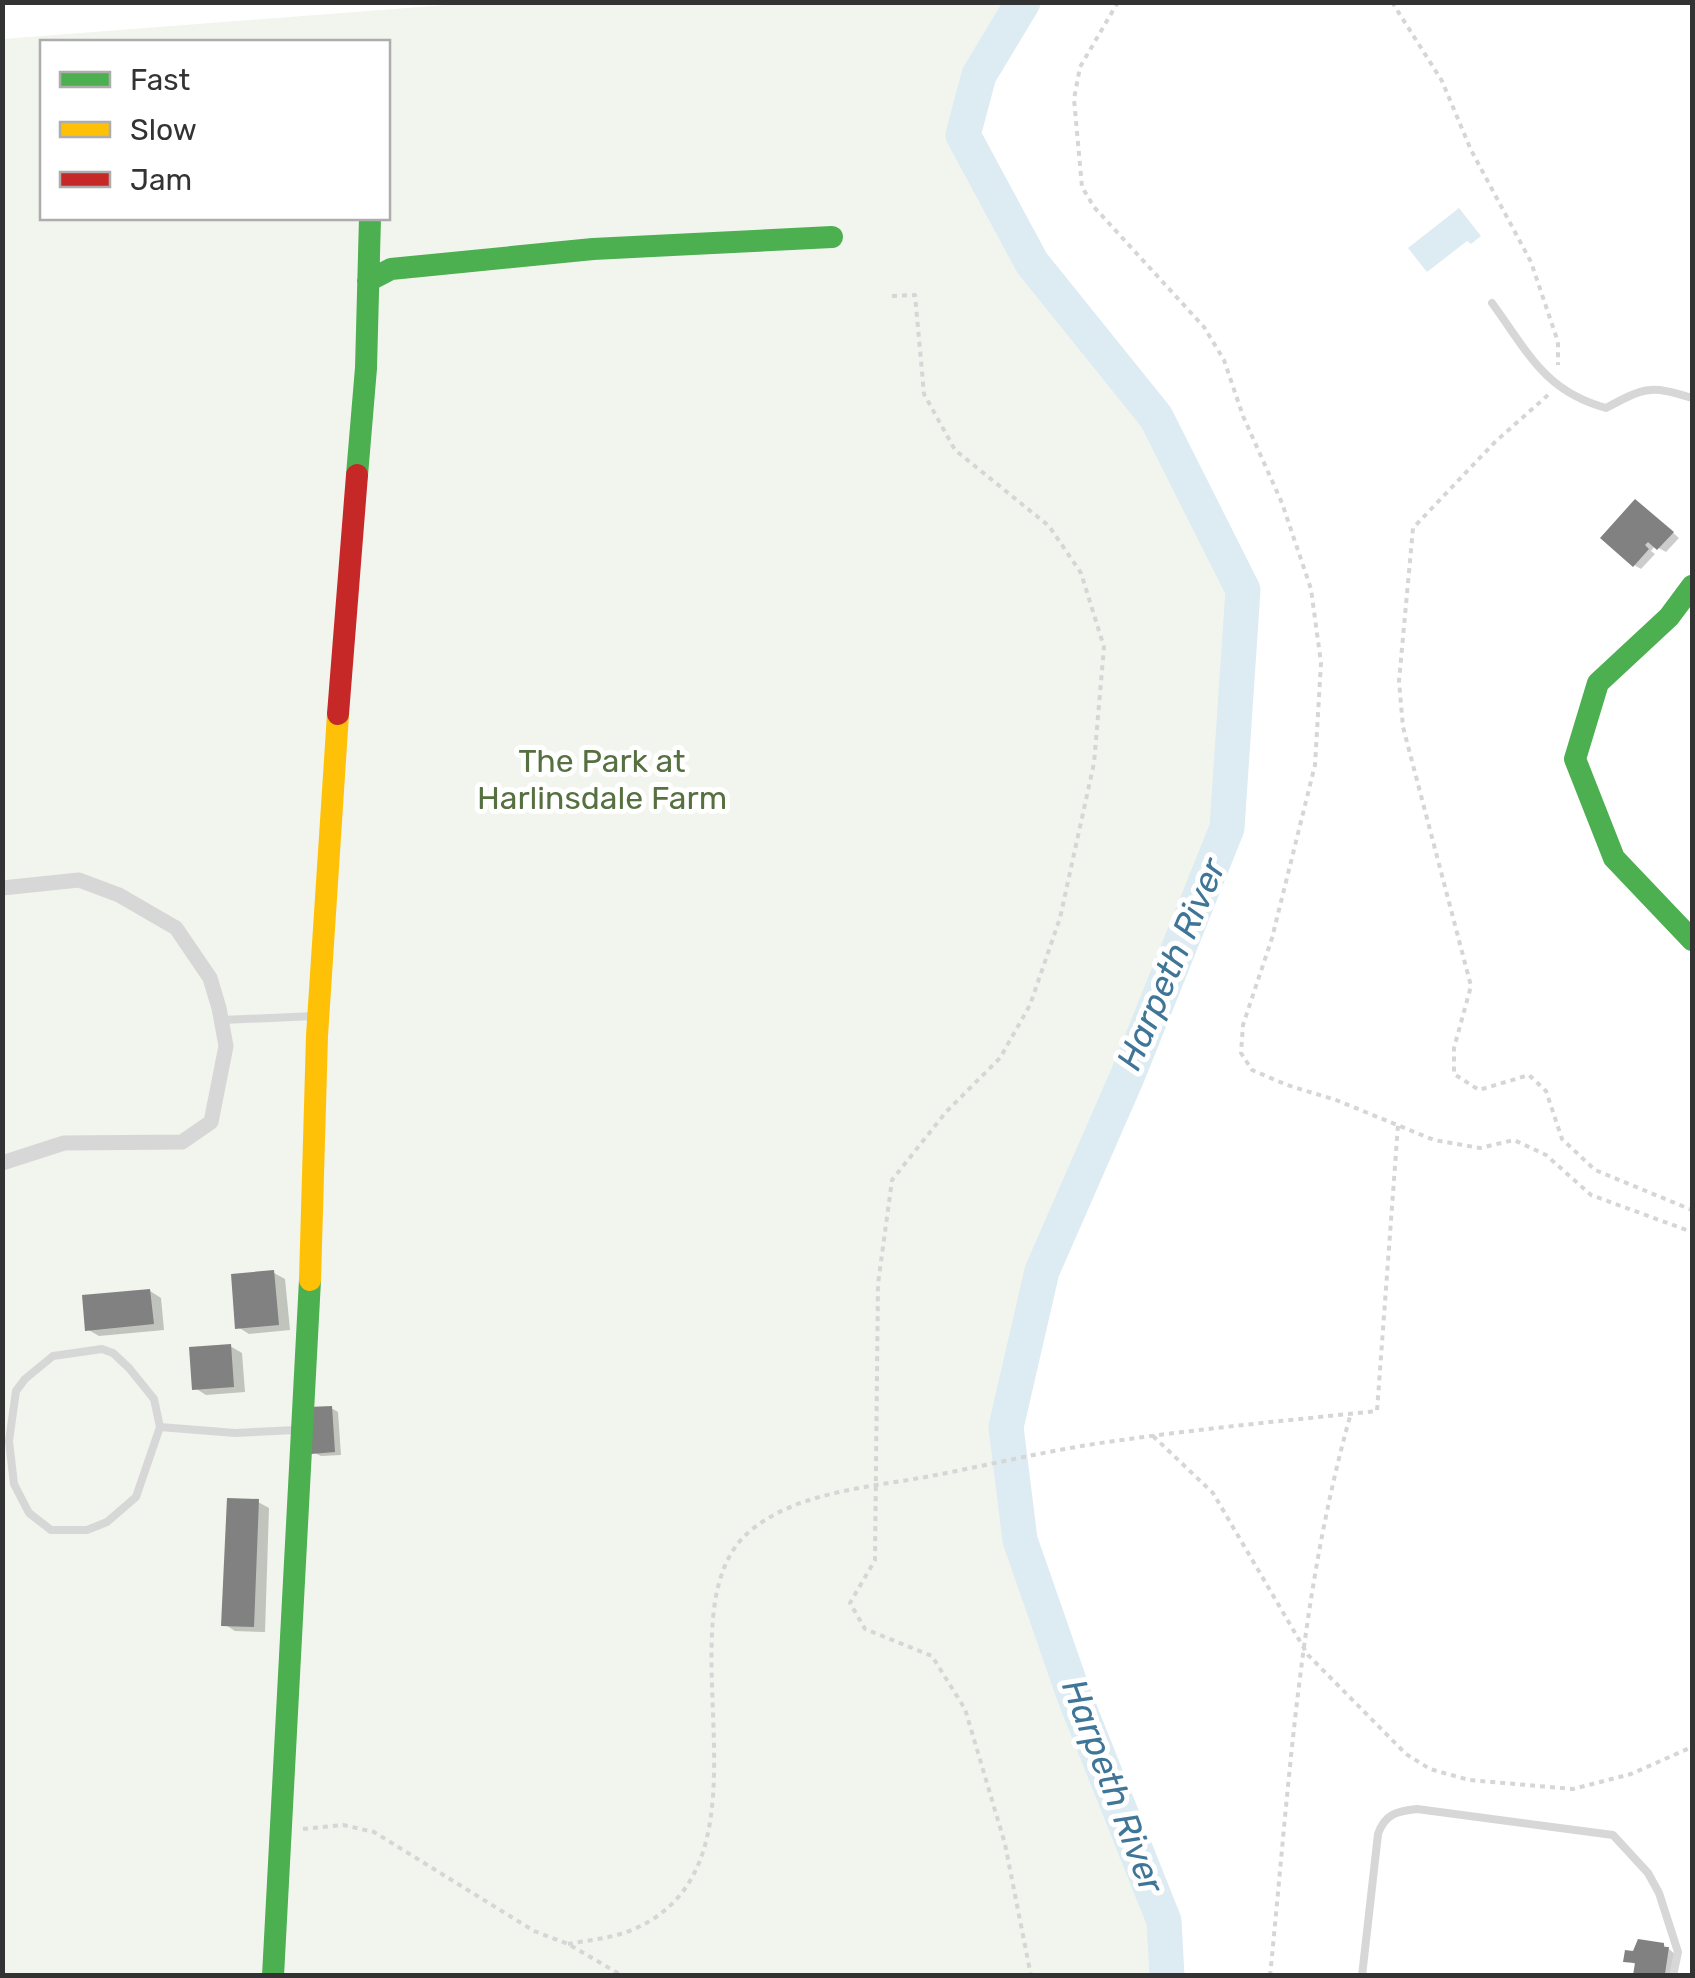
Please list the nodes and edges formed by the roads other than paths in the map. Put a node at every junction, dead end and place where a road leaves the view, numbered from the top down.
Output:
1 (370, 220) edge
2 (832, 237) dead end
3 (368, 281) junction
4 (1492, 303) dead end
5 (1692, 398) edge
6 (1692, 586) edge
7 (2, 888) edge
8 (1692, 940) edge
9 (318, 1016) junction
10 (221, 1020) junction
11 (2, 1162) edge
12 (160, 1427) junction
13 (300, 1430) junction
14 (6, 1442) edge
15 (1678, 1952) junction
16 (1692, 1955) edge
17 (273, 1976) edge
18 (1362, 1976) edge
19 (1672, 1976) edge

1 - 3 street
2 - 3 street
3 - 9 street
4 - 5 lane
6 - 8 street
7 - 10 street
9 - 10 lane
9 - 13 street
10 - 11 street
12 - 13 lane
12 - 14 lane
12 - 14 lane
13 - 17 street
15 - 16 lane
15 - 18 lane
15 - 19 lane

